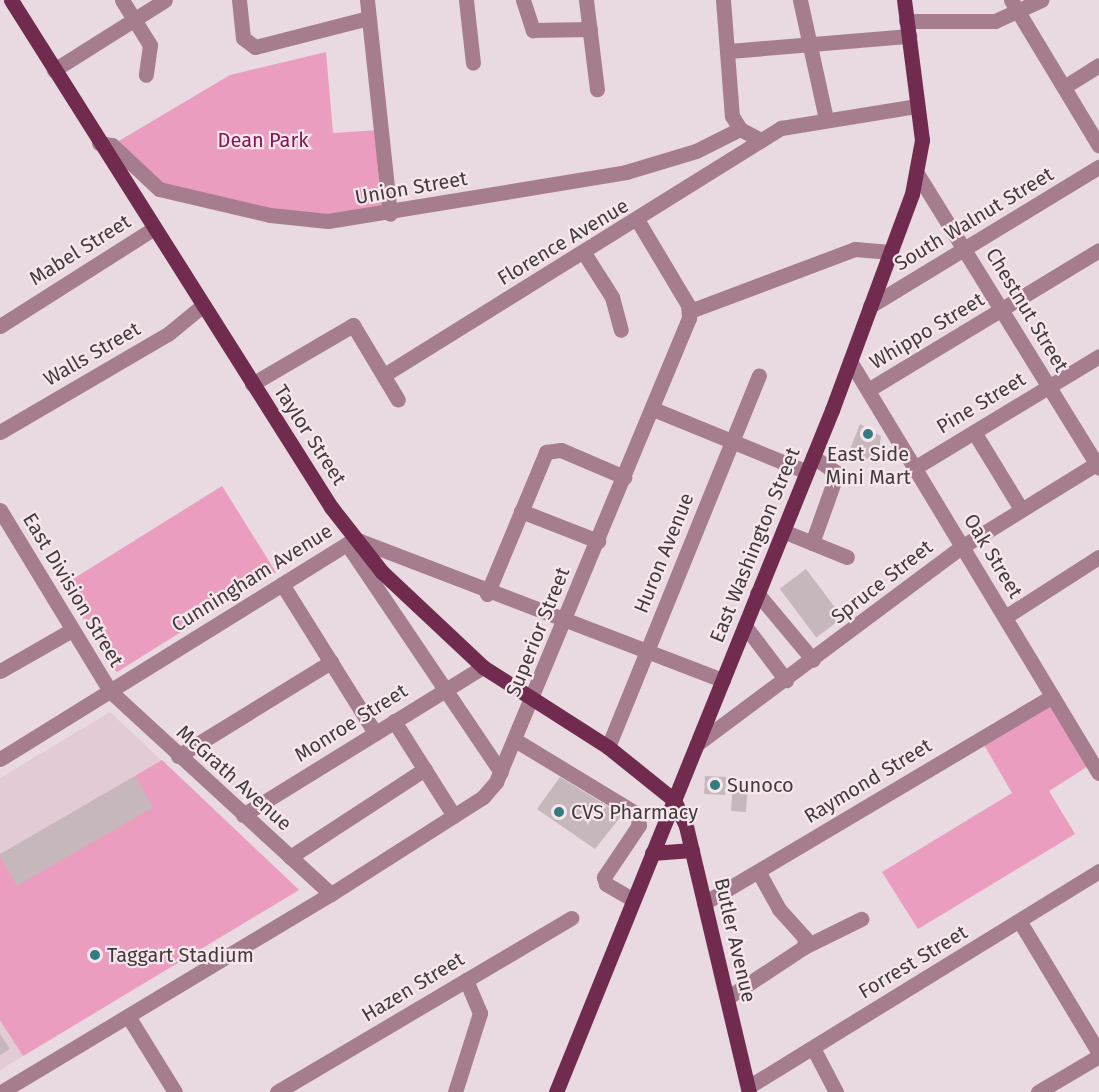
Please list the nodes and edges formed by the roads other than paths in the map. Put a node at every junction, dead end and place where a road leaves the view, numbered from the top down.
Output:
1 (11, 0) edge
2 (122, 0) edge
3 (165, 0) edge
4 (239, 0) edge
5 (367, 0) edge
6 (466, 0) edge
7 (523, 0) edge
8 (586, 0) edge
9 (723, 0) edge
10 (800, 0) edge
11 (903, 0) edge
12 (1041, 0) edge
13 (1015, 7) edge
14 (368, 18) junction
15 (134, 19) junction
16 (908, 28) junction
17 (590, 29) junction
18 (811, 42) junction
19 (729, 51) junction
20 (473, 63) dead end
21 (1099, 65) edge
22 (54, 69) junction
23 (146, 75) dead end
24 (1064, 87) junction
25 (597, 89) dead end
26 (917, 106) junction
27 (826, 119) junction
28 (740, 129) junction
29 (761, 140) junction
30 (99, 143) junction
31 (1099, 146) edge
32 (1099, 167) edge
33 (918, 175) junction
34 (390, 214) junction
35 (638, 221) junction
36 (153, 229) junction
37 (965, 248) junction
38 (1099, 250) edge
39 (890, 252) junction
40 (584, 253) junction
41 (202, 306) junction
42 (870, 306) junction
43 (690, 311) junction
44 (1002, 311) junction
45 (0, 326) edge
46 (621, 330) dead end
47 (1099, 356) edge
48 (850, 361) junction
49 (384, 375) junction
50 (759, 376) dead end
51 (252, 384) junction
52 (1049, 387) junction
53 (868, 390) junction
54 (398, 399) dead end
55 (652, 409) junction
56 (0, 432) edge
57 (974, 432) junction
58 (732, 440) junction
59 (813, 457) junction
60 (1098, 465) edge
61 (916, 467) junction
62 (807, 472) junction
63 (624, 477) junction
64 (1021, 509) junction
65 (0, 510) edge
66 (521, 511) junction
67 (783, 531) junction
68 (351, 541) junction
69 (598, 541) junction
70 (812, 543) junction
71 (963, 546) junction
72 (848, 557) dead end
73 (1099, 557) edge
74 (282, 584) junction
75 (757, 593) junction
76 (487, 594) junction
77 (1005, 617) junction
78 (564, 624) junction
79 (744, 626) junction
80 (72, 630) junction
81 (645, 653) junction
82 (813, 660) junction
83 (331, 662) junction
84 (483, 668) junction
85 (0, 671) edge
86 (723, 680) junction
87 (786, 680) junction
88 (110, 691) junction
89 (442, 692) junction
90 (1052, 696) junction
91 (533, 702) junction
92 (394, 721) junction
93 (375, 733) junction
94 (515, 740) junction
95 (697, 744) junction
96 (608, 747) junction
97 (1, 756) edge
98 (178, 756) junction
99 (424, 769) junction
100 (501, 772) junction
101 (1099, 773) edge
102 (674, 800) junction
103 (243, 815) junction
104 (454, 816) junction
105 (692, 850) junction
106 (652, 852) junction
107 (290, 857) junction
108 (758, 871) junction
109 (1099, 872) edge
110 (331, 894) junction
111 (632, 899) junction
112 (704, 903) junction
113 (571, 918) dead end
114 (861, 919) dead end
115 (1020, 922) junction
116 (804, 947) junction
117 (466, 980) junction
118 (727, 998) junction
119 (128, 1016) junction
120 (813, 1048) junction
121 (1099, 1055) edge
122 (748, 1089) edge
123 (1, 1092) edge
124 (175, 1092) edge
125 (277, 1092) edge
126 (455, 1092) edge
127 (556, 1092) edge
128 (836, 1092) edge
129 (1038, 1092) edge

1 - 22 main road, Taylor Street
2 - 15 street
3 - 15 street
4 - 14 street
5 - 14 street
6 - 20 street
7 - 17 street
8 - 17 street
9 - 19 street
10 - 18 street
11 - 16 main road, East Washington Street
12 - 13 street
13 - 16 street
13 - 24 street
14 - 34 street
15 - 22 street
15 - 23 street
16 - 18 street
16 - 26 main road, East Washington Street
17 - 25 street
18 - 19 street
18 - 27 street
19 - 28 street
21 - 24 street
22 - 30 main road, Taylor Street
24 - 31 street
26 - 27 street
26 - 33 main road, East Washington Street
27 - 29 street
28 - 29 street
28 - 34 street, Union Street
29 - 35 street, Florence Avenue
30 - 34 street, Union Street
30 - 36 main road, Taylor Street
32 - 37 street, South Walnut Street
33 - 37 street, Chestnut Street
33 - 39 main road, East Washington Street
35 - 40 street, Florence Avenue
35 - 43 street
36 - 41 main road, Taylor Street
36 - 45 street, Mabel Street
37 - 42 street, South Walnut Street
37 - 44 street, Chestnut Street
38 - 44 street, Whippo Street
39 - 42 main road, East Washington Street
39 - 43 street
40 - 46 street
40 - 49 street, Florence Avenue
41 - 51 main road, Taylor Street
41 - 56 street, Walls Street
42 - 48 main road, East Washington Street
43 - 55 street, Superior Street
44 - 52 street, Chestnut Street
44 - 53 street, Whippo Street
47 - 52 street, Pine Street
48 - 53 street, Oak Street
48 - 59 main road, East Washington Street
49 - 51 street
49 - 54 street
50 - 58 street, Huron Avenue
51 - 68 main road, Taylor Street
52 - 57 street, Pine Street
52 - 60 street, Chestnut Street
53 - 61 street, Oak Street
55 - 58 street
55 - 63 street, Superior Street
57 - 61 street, Pine Street
57 - 64 street
58 - 62 street
58 - 81 street, Huron Avenue
59 - 62 main road, East Washington Street
59 - 70 street
60 - 64 street, Spruce Street
61 - 71 street, Oak Street
62 - 67 main road, East Washington Street
63 - 66 street
63 - 69 street, Superior Street
64 - 71 street, Spruce Street
65 - 80 street, East Division Street
66 - 69 street
66 - 76 street
67 - 70 street
67 - 75 main road, East Washington Street
68 - 74 street, Cunningham Avenue
68 - 76 street, Cunningham Avenue
68 - 84 main road, Taylor Street
68 - 89 street, Taylor Street
69 - 78 street, Superior Street
70 - 72 street
71 - 77 street, Oak Street
71 - 82 street, Spruce Street
73 - 77 street
74 - 83 street
74 - 88 street, Cunningham Avenue
75 - 79 main road, East Washington Street
75 - 82 street
76 - 78 street, Cunningham Avenue
77 - 90 street, Oak Street
78 - 81 street, Cunningham Avenue
78 - 91 street, Superior Street
79 - 86 main road, East Washington Street
79 - 87 street
80 - 85 street
80 - 88 street, East Division Street
81 - 86 street, Cunningham Avenue
81 - 96 street, Huron Avenue
82 - 87 street, Spruce Street
83 - 93 street
83 - 98 street
84 - 89 street, Monroe Street
84 - 91 main road, Taylor Street
86 - 95 main road, East Washington Street
87 - 95 street, Spruce Street
88 - 97 street, Cunningham Avenue
88 - 98 street, McGrath Avenue
89 - 92 street, Monroe Street
89 - 100 street, Taylor Street
90 - 101 street, Oak Street
90 - 108 street, Raymond Street
91 - 94 street, Superior Street
91 - 96 main road, Taylor Street
92 - 93 street, Monroe Street
92 - 99 street
93 - 103 street, Monroe Street
94 - 100 street, Superior Street
94 - 111 street
95 - 102 main road, East Washington Street
96 - 102 main road, Taylor Street
98 - 103 street, McGrath Avenue
99 - 104 street
99 - 107 street
100 - 104 street, Superior Street
102 - 105 main road, Butler Avenue
102 - 106 main road, East Washington Street
103 - 107 street, McGrath Avenue
104 - 110 street, Superior Street
105 - 106 main road
105 - 112 main road, Butler Avenue
106 - 111 main road, East Washington Street
107 - 110 street, McGrath Avenue
108 - 112 street, Raymond Street
108 - 116 street
109 - 115 street, Forrest Street
110 - 119 street, Superior Street
111 - 127 main road, East Washington Street
112 - 118 main road, Butler Avenue
113 - 117 street, Hazen Street
114 - 116 street
115 - 120 street, Forrest Street
115 - 121 street
116 - 118 street
117 - 125 street, Hazen Street
117 - 126 street
118 - 122 main road, Butler Avenue
119 - 123 street, Superior Street
119 - 124 street
120 - 122 street, Forrest Street
120 - 128 street
121 - 129 street

